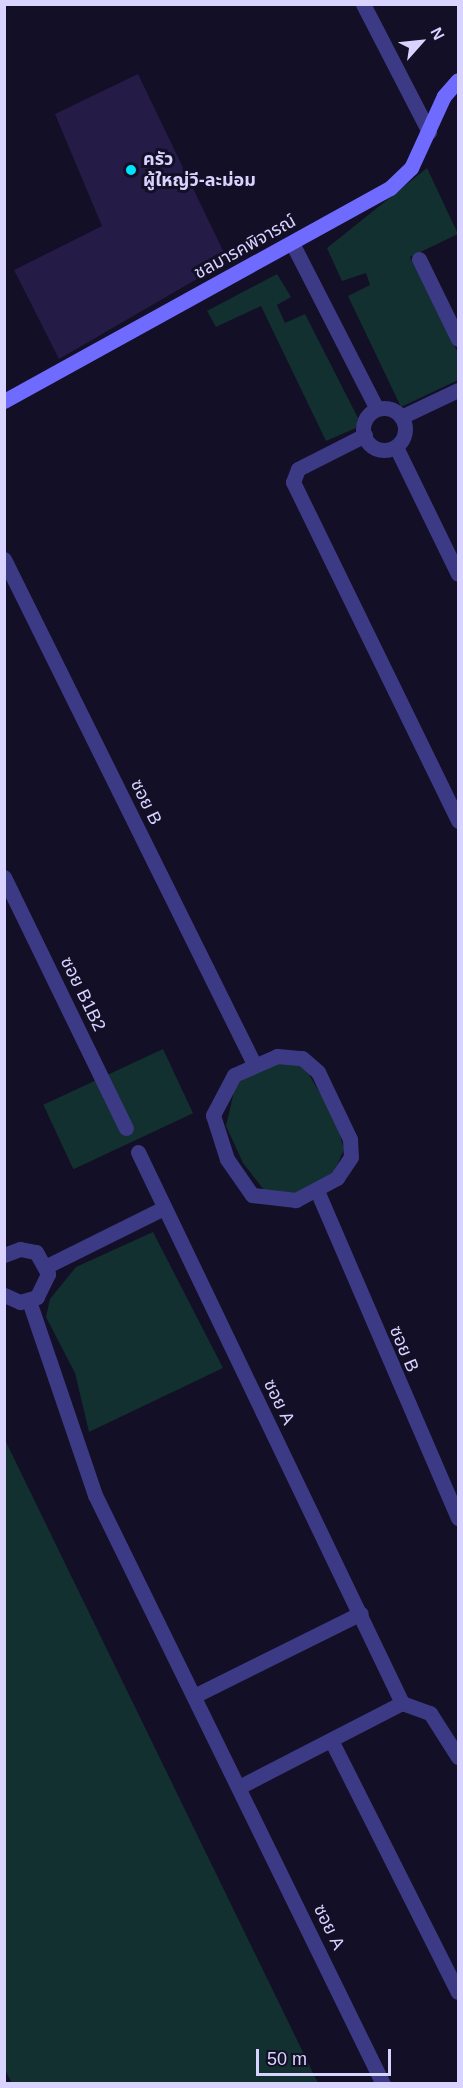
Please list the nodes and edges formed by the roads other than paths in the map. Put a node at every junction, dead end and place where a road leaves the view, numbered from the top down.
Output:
1 (363, 4) edge
2 (459, 80) edge
3 (429, 132) junction
4 (292, 243) junction
5 (419, 259) dead end
6 (459, 339) edge
7 (459, 390) edge
8 (4, 401) edge
9 (377, 409) junction
10 (401, 417) junction
11 (364, 435) junction
12 (396, 447) junction
13 (4, 559) edge
14 (459, 574) edge
15 (459, 821) edge
16 (4, 877) edge
17 (253, 1062) junction
18 (126, 1128) dead end
19 (138, 1152) dead end
20 (318, 1193) junction
21 (162, 1209) junction
22 (4, 1236) edge
23 (8, 1253) edge
24 (47, 1266) junction
25 (4, 1295) edge
26 (29, 1300) junction
27 (459, 1518) edge
28 (361, 1612) junction
29 (194, 1696) junction
30 (402, 1703) junction
31 (331, 1740) junction
32 (459, 1757) edge
33 (239, 1787) junction
34 (459, 1992) edge
35 (383, 2084) edge

1 - 3 street
2 - 3 street, ชลมารคพิจารณ์
3 - 4 street, ชลมารคพิจารณ์
4 - 8 street, ชลมารคพิจารณ์
4 - 9 street
5 - 6 street
7 - 10 street
9 - 10 street
9 - 11 street
10 - 12 street
11 - 12 street
11 - 15 street
12 - 14 street
13 - 17 street, ซอย B
16 - 18 street, ซอย B1B2
17 - 20 street
17 - 20 street
19 - 21 street, ซอย A
20 - 27 street, ซอย B
21 - 24 street
21 - 28 street, ซอย A
22 - 23 street
23 - 24 street
24 - 26 street
25 - 26 street
26 - 29 street, ซอย A
28 - 29 street
28 - 30 street, ซอย A
29 - 33 street, ซอย A
30 - 31 street
30 - 32 street
31 - 33 street
31 - 34 street
33 - 35 street, ซอย A

